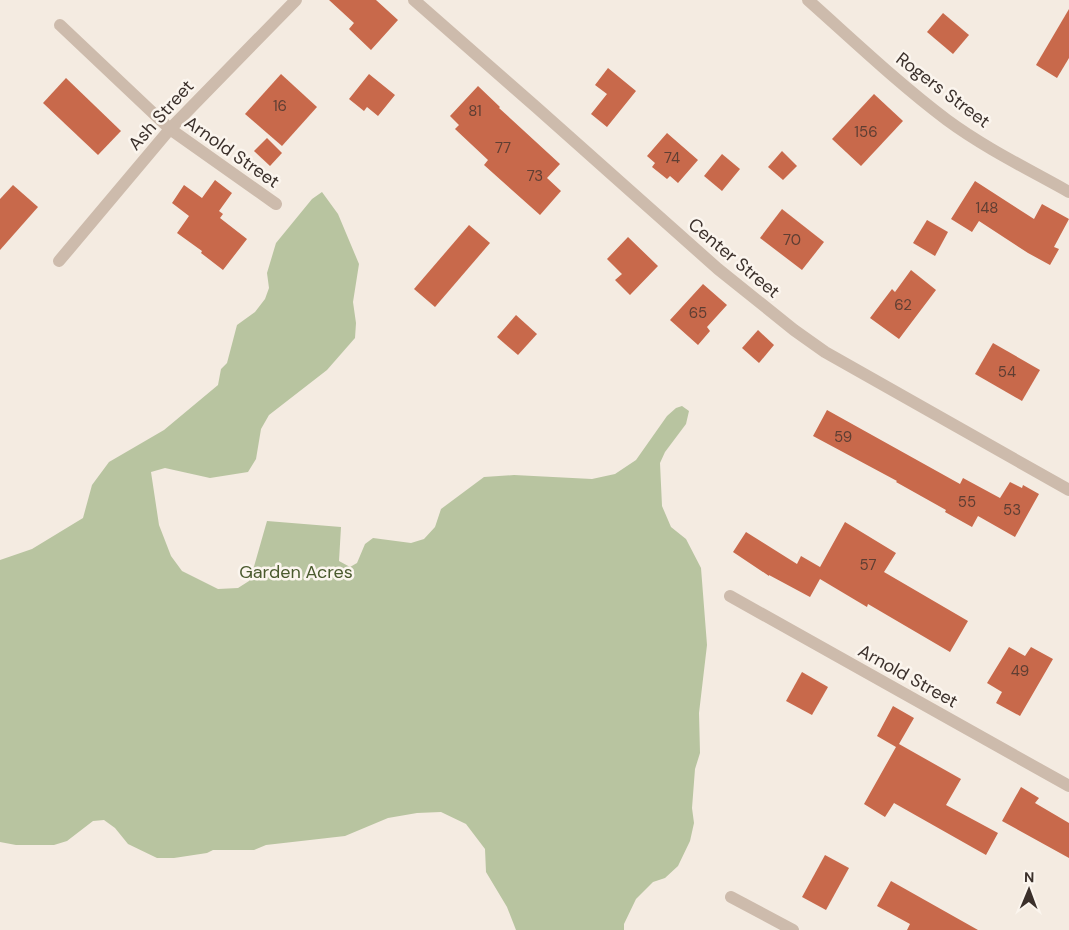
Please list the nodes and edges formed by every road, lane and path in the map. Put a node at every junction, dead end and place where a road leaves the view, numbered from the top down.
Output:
1 (296, 0) edge
2 (414, 0) edge
3 (808, 0) edge
4 (60, 25) dead end
5 (170, 129) junction
6 (1069, 192) edge
7 (276, 204) dead end
8 (59, 260) dead end
9 (1069, 490) edge
10 (730, 596) dead end
11 (1069, 786) edge
12 (731, 897) dead end
13 (792, 930) edge

1 - 5 street, Ash Street
2 - 9 street, Center Street
3 - 6 street, Rogers Street
4 - 5 street, Arnold Street
5 - 7 street, Arnold Street
5 - 8 street, Ash Street
10 - 11 street, Arnold Street
12 - 13 street

